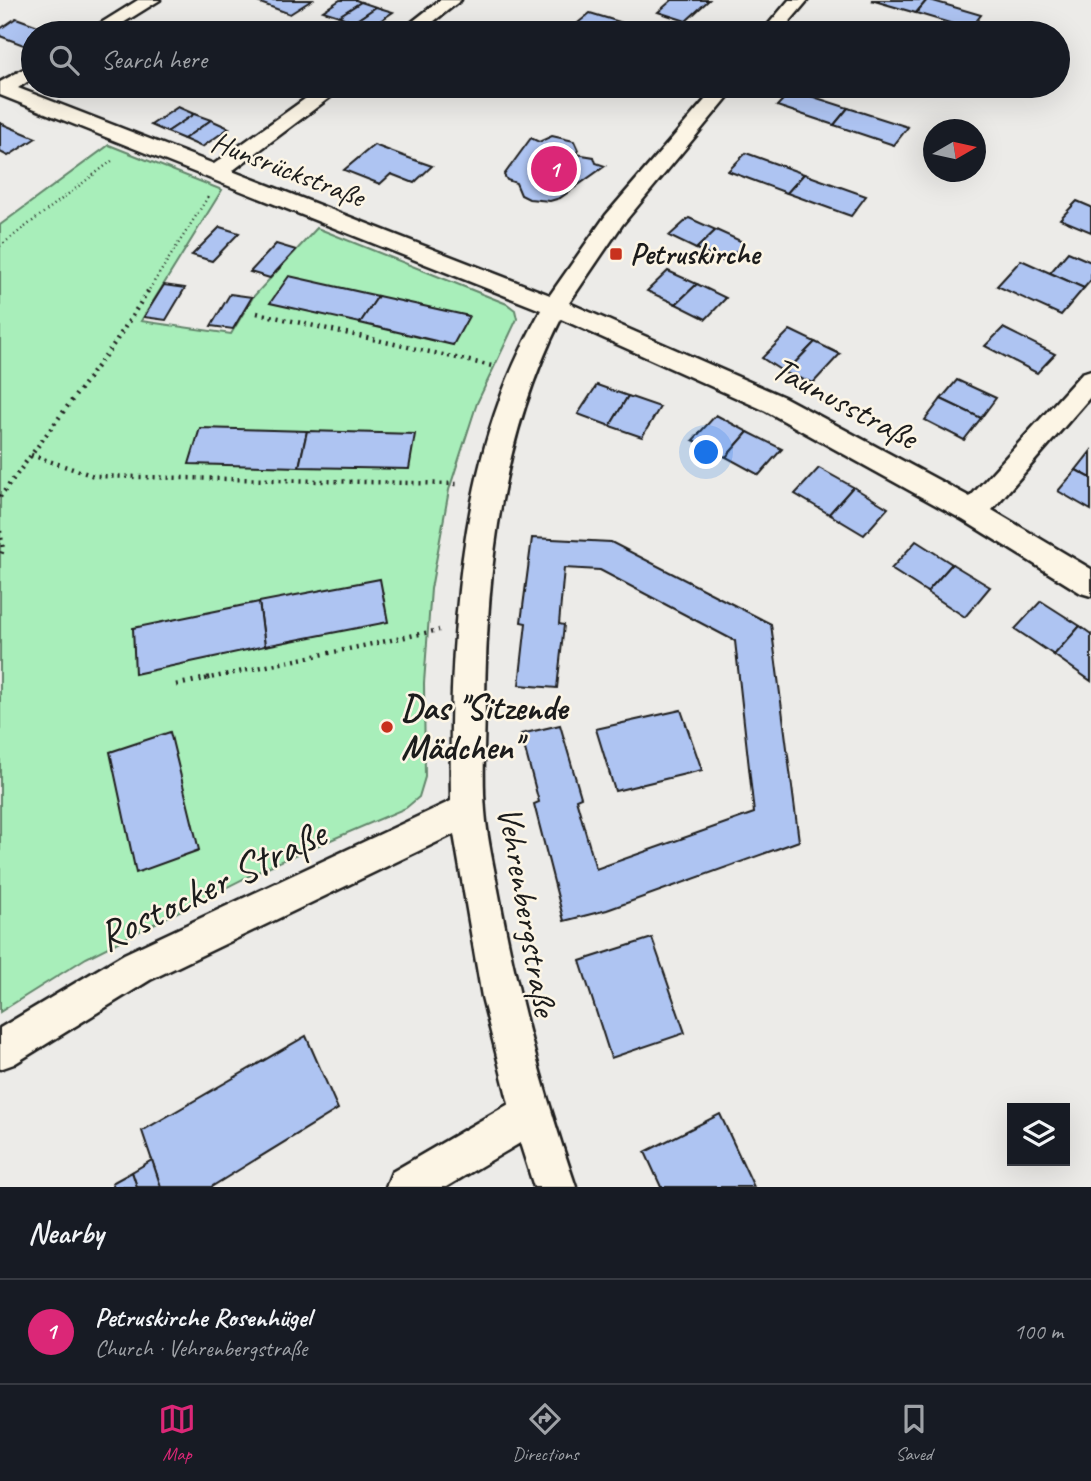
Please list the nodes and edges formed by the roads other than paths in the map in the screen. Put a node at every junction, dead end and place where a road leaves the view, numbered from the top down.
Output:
1 (151, 0) edge
2 (452, 0) edge
3 (799, 0) edge
4 (115, 21) edge
5 (423, 21) edge
6 (781, 21) edge
7 (21, 77) edge
8 (1, 89) edge
9 (21, 97) edge
10 (24, 98) edge
11 (319, 98) edge
12 (717, 98) edge
13 (216, 173) junction
14 (554, 306) junction
15 (1091, 379) edge
16 (973, 512) junction
17 (1091, 584) edge
18 (468, 810) junction
19 (0, 1049) edge
20 (530, 1114) junction
21 (407, 1187) edge
22 (555, 1187) edge

1 - 4 street
2 - 5 street
3 - 6 street
7 - 8 street
8 - 9 street, Hunsrückstraße
10 - 13 street, Hunsrückstraße
11 - 13 street
12 - 14 street, Vehrenbergstraße
13 - 14 street, Hunsrückstraße
14 - 16 street, Taunusstraße
14 - 18 street, Vehrenbergstraße
15 - 16 street
16 - 17 street, Taunusstraße
18 - 19 street, Rostocker Straße
18 - 20 street, Vehrenbergstraße
20 - 21 street
20 - 22 street, Vehrenbergstraße

